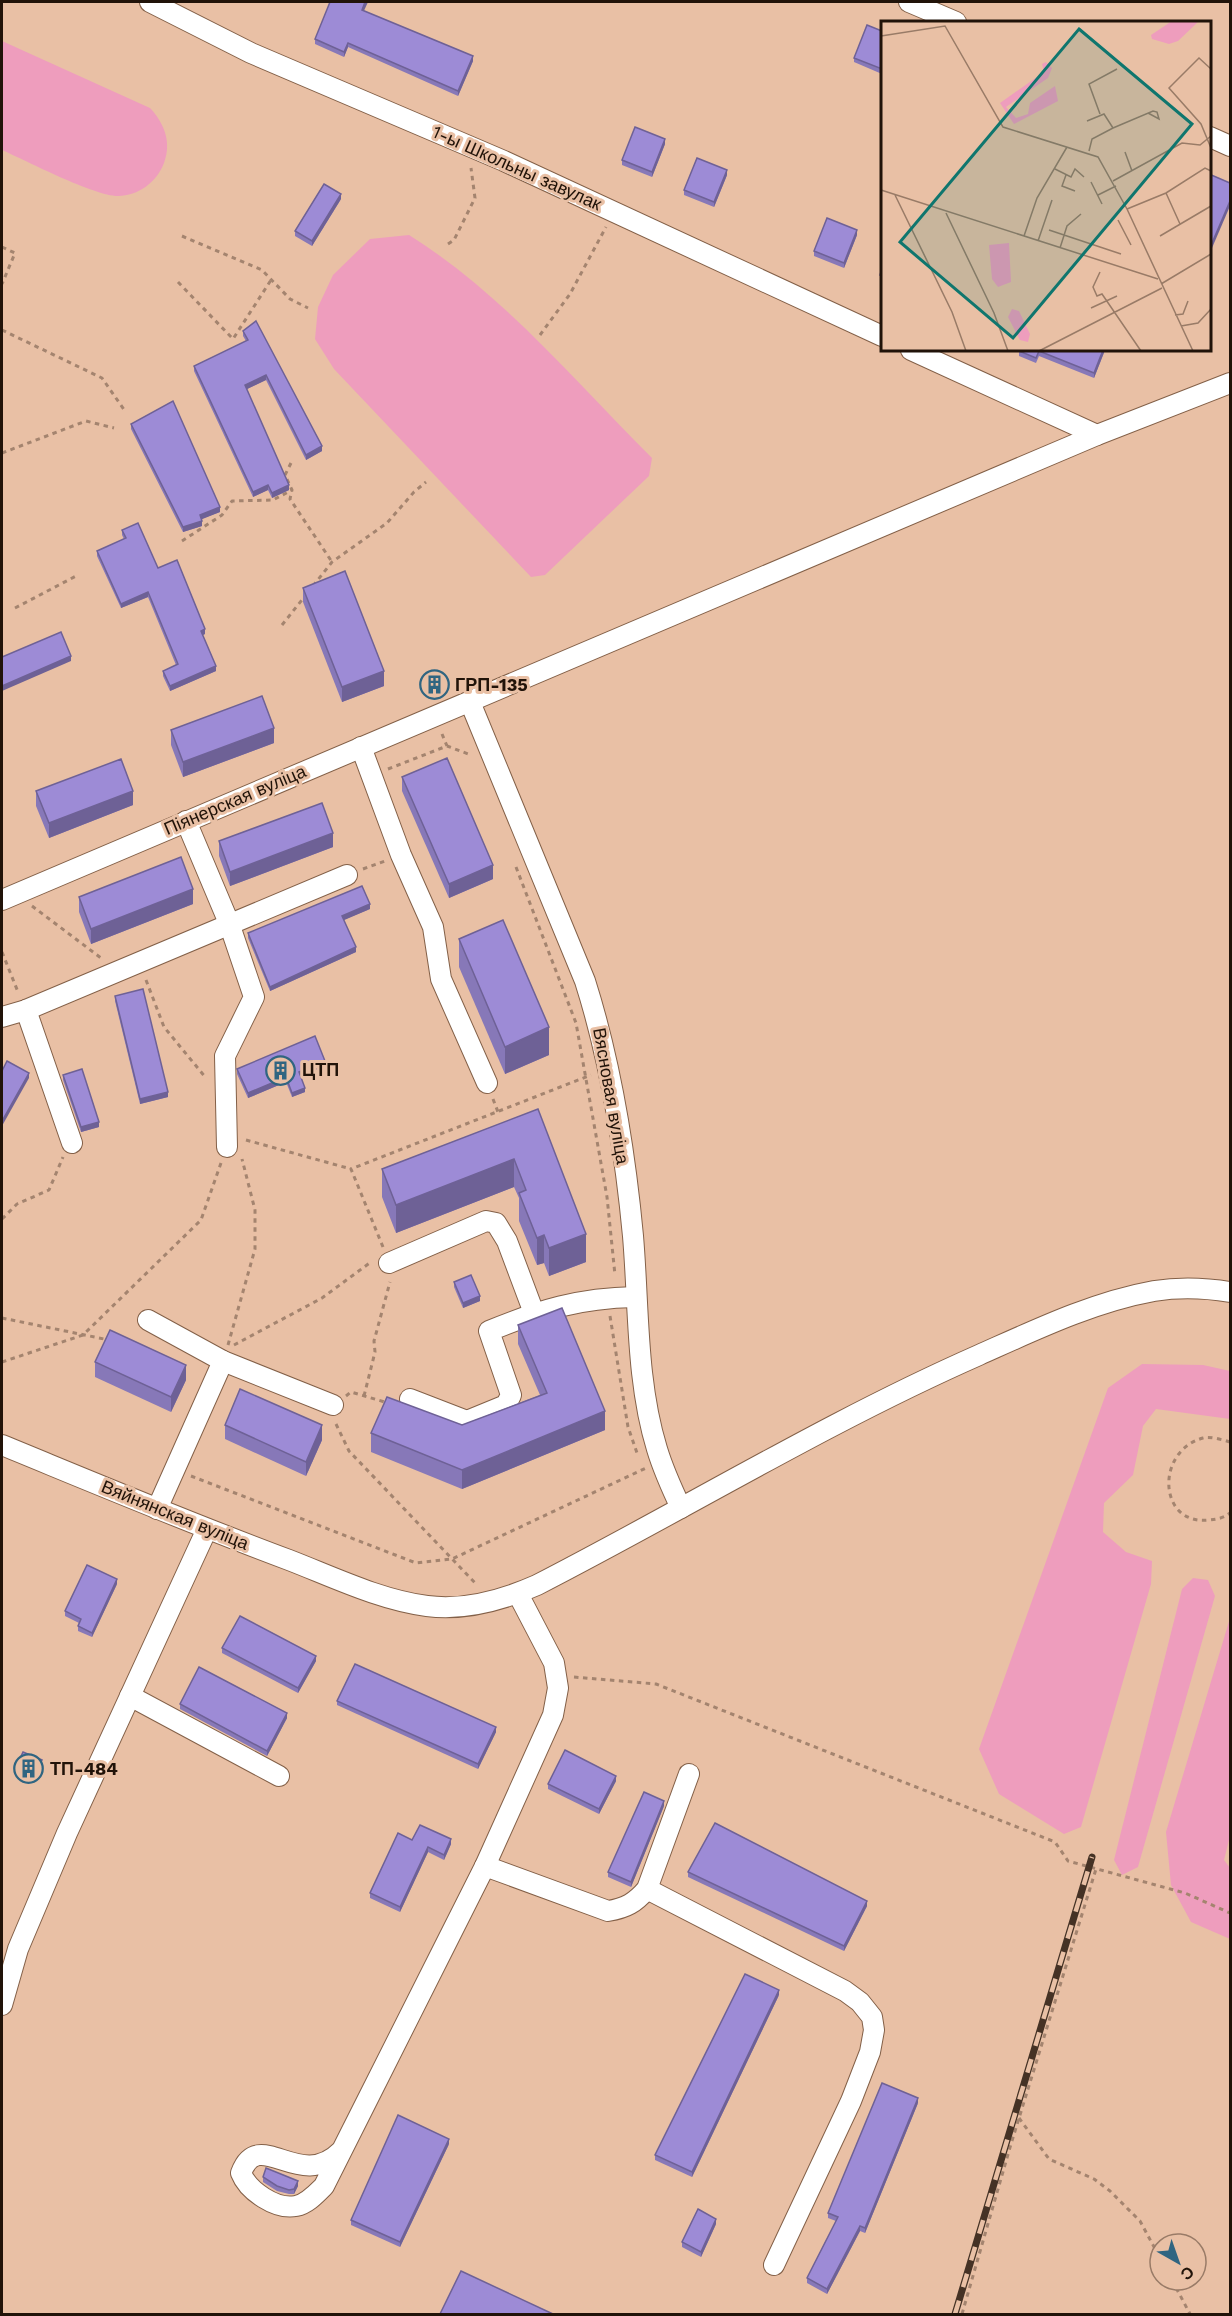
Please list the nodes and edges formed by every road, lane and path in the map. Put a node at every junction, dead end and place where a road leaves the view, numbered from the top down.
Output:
1 (150, 2) edge
2 (909, 2) edge
3 (954, 21) edge
4 (1211, 138) edge
5 (468, 145) junction
6 (1230, 146) edge
7 (613, 212) junction
8 (182, 236) dead end
9 (448, 244) dead end
10 (2, 247) edge
11 (271, 280) junction
12 (178, 282) dead end
13 (2, 284) edge
14 (309, 308) dead end
15 (2, 330) edge
16 (540, 335) dead end
17 (881, 336) edge
18 (913, 351) edge
19 (1230, 383) edge
20 (125, 411) dead end
21 (114, 428) dead end
22 (1097, 435) junction
23 (2, 453) edge
24 (291, 463) dead end
25 (426, 482) dead end
26 (292, 490) junction
27 (182, 541) dead end
28 (332, 562) junction
29 (78, 575) dead end
30 (15, 608) dead end
31 (282, 625) dead end
32 (470, 702) junction
33 (361, 747) junction
34 (473, 756) dead end
35 (372, 775) junction
36 (186, 821) junction
37 (402, 855) junction
38 (516, 867) dead end
39 (347, 875) joint
40 (9, 897) edge
41 (229, 923) junction
42 (2, 952) edge
43 (138, 961) junction
44 (117, 970) junction
45 (26, 1010) junction
46 (2, 1017) edge
47 (607, 1068) junction
48 (585, 1078) junction
49 (487, 1083) dead end
50 (226, 1103) junction
51 (227, 1141) junction
52 (72, 1143) joint
53 (351, 1169) junction
54 (2, 1219) edge
55 (387, 1257) junction
56 (1230, 1292) edge
57 (620, 1297) junction
58 (534, 1312) junction
59 (2, 1318) edge
60 (148, 1320) dead end
61 (83, 1335) junction
62 (112, 1341) edge
63 (224, 1361) junction
64 (2, 1362) edge
65 (364, 1396) junction
66 (401, 1402) joint
67 (330, 1404) junction
68 (1230, 1442) edge
69 (2, 1445) edge
70 (661, 1461) junction
71 (174, 1469) junction
72 (642, 1469) junction
73 (681, 1508) junction
74 (157, 1509) junction
75 (1230, 1513) edge
76 (207, 1529) junction
77 (452, 1559) junction
78 (518, 1594) junction
79 (494, 1601) junction
80 (557, 1676) junction
81 (130, 1695) junction
82 (689, 1774) dead end
83 (279, 1776) dead end
84 (485, 1866) junction
85 (1095, 1869) junction
86 (647, 1889) junction
87 (1230, 1913) edge
88 (2, 2005) edge
89 (1019, 2118) junction
90 (340, 2151) junction
91 (1148, 2236) edge
92 (774, 2265) dead end
93 (1178, 2292) edge
94 (962, 2314) edge
95 (1190, 2314) edge

1 - 5 street, 1-ы Школьны завулак
2 - 3 street
4 - 6 street
5 - 7 street, 1-ы Школьны завулак
5 - 9 path
7 - 16 path
7 - 17 street, 1-ы Школьны завулак
8 - 11 path
10 - 13 path
11 - 12 path
11 - 14 path
15 - 20 path
18 - 22 street
19 - 22 street, Піянерская вуліца
21 - 23 path
22 - 32 street, Піянерская вуліца
24 - 26 path
25 - 28 path
26 - 27 path
26 - 28 path
28 - 31 path
29 - 30 path
32 - 33 street, Піянерская вуліца
32 - 47 street, Вясновая вуліца
33 - 35 street
33 - 36 street, Піянерская вуліца
34 - 35 path
35 - 37 street
36 - 40 street, Піянерская вуліца
36 - 41 street
37 - 39 path
37 - 49 street
38 - 48 path
39 - 41 street
40 - 44 path
41 - 43 street
41 - 50 street
42 - 45 path
43 - 44 street
43 - 50 path
44 - 45 street
45 - 46 street
45 - 52 street
47 - 48 path
47 - 57 street, Вясновая вуліца
48 - 53 path
48 - 57 path
50 - 51 street
51 - 53 path
51 - 61 path
51 - 63 path
52 - 54 path
53 - 55 path
55 - 58 street
55 - 63 path
55 - 65 path
56 - 73 street, Вяйнянская вуліца
57 - 58 street
57 - 70 street, Вясновая вуліца
57 - 72 path
58 - 66 street
59 - 61 path
60 - 63 street
61 - 62 path
61 - 64 path
63 - 67 street
63 - 71 street
65 - 66 path
65 - 67 path
67 - 77 path
68 - 75 path
69 - 74 street, Вяйнянская вуліца
70 - 72 path
70 - 73 street, Вясновая вуліца
71 - 74 street
71 - 77 path
72 - 77 path
73 - 78 street, Вяйнянская вуліца
74 - 76 street, Вяйнянская вуліца
76 - 79 street, Вяйнянская вуліца
76 - 81 street
77 - 79 path
78 - 79 street, Вяйнянская вуліца
78 - 80 street
80 - 84 street
80 - 85 path
81 - 83 street
81 - 88 street
82 - 86 street
84 - 86 street
84 - 90 street
85 - 87 path
85 - 89 path
86 - 92 street
89 - 91 path
89 - 94 path
90 - 90 street
93 - 95 path

